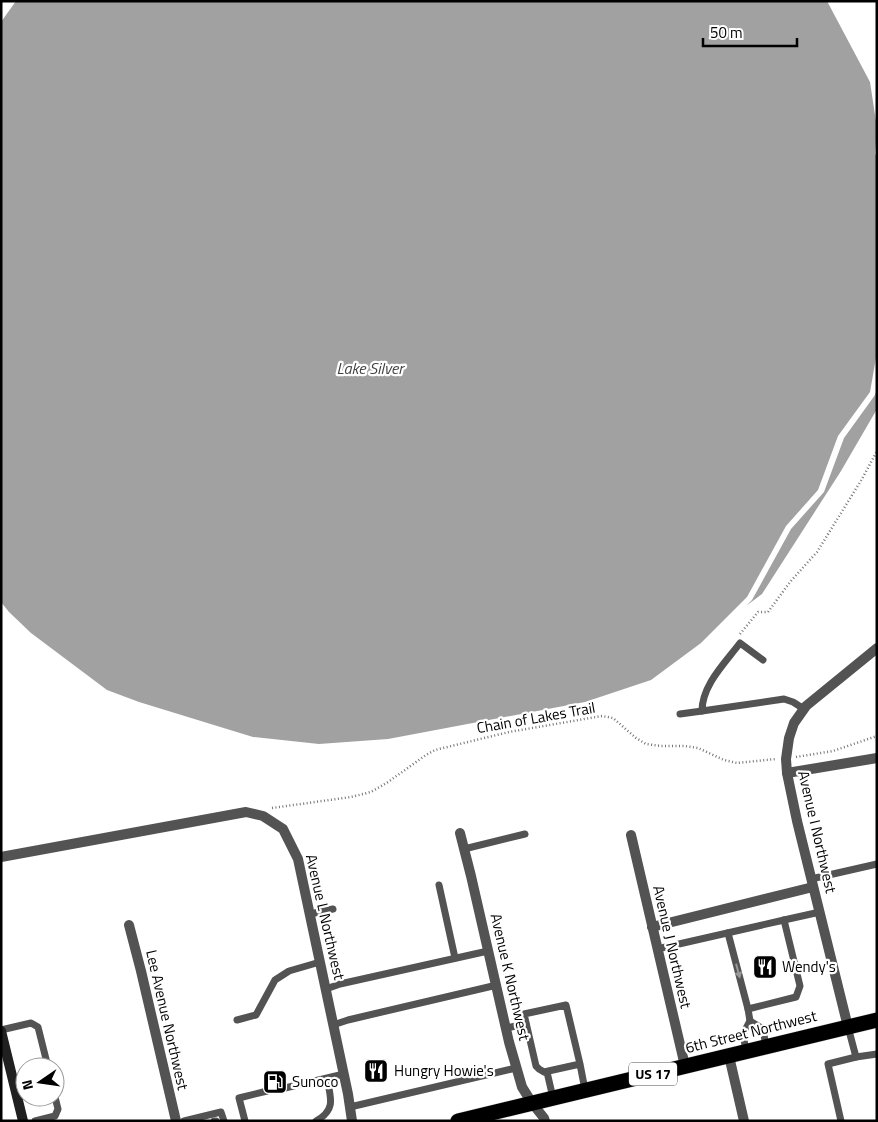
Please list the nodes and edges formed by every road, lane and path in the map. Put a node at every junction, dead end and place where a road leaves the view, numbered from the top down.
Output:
1 (877, 451) edge
2 (740, 634) dead end
3 (877, 648) edge
4 (763, 660) dead end
5 (804, 709) junction
6 (702, 711) junction
7 (680, 714) dead end
8 (877, 736) edge
9 (786, 758) junction
10 (877, 758) edge
11 (787, 773) junction
12 (263, 816) junction
13 (460, 833) dead end
14 (525, 834) dead end
15 (631, 834) dead end
16 (464, 849) junction
17 (1, 856) edge
18 (877, 864) edge
19 (812, 883) junction
20 (439, 885) dead end
21 (332, 909) dead end
22 (820, 912) junction
23 (310, 914) junction
24 (784, 920) junction
25 (129, 925) dead end
26 (652, 927) junction
27 (728, 933) junction
28 (657, 949) junction
29 (488, 951) junction
30 (455, 958) junction
31 (320, 962) junction
32 (497, 985) junction
33 (326, 989) junction
34 (748, 1009) junction
35 (237, 1020) dead end
36 (877, 1020) edge
37 (750, 1021) junction
38 (333, 1024) junction
39 (526, 1024) junction
40 (848, 1027) junction
41 (506, 1028) junction
42 (1, 1031) edge
43 (766, 1047) junction
44 (746, 1051) junction
45 (877, 1054) edge
46 (728, 1056) junction
47 (46, 1057) edge
48 (856, 1058) junction
49 (580, 1064) junction
50 (685, 1066) junction
51 (516, 1068) junction
52 (546, 1072) junction
53 (344, 1074) junction
54 (327, 1078) junction
55 (285, 1088) dead end
56 (585, 1090) junction
57 (267, 1092) dead end
58 (553, 1098) junction
59 (532, 1103) junction
60 (58, 1107) edge
61 (350, 1107) junction
62 (23, 1121) edge
63 (35, 1121) edge
64 (176, 1121) edge
65 (185, 1121) edge
66 (224, 1121) edge
67 (245, 1121) edge
68 (316, 1121) edge
69 (352, 1121) edge
70 (458, 1121) edge
71 (545, 1121) edge
72 (744, 1121) edge
73 (841, 1121) edge

1 - 2 path
3 - 5 street, Avenue I Northwest
4 - 6 lane
5 - 6 lane
5 - 9 street, Avenue I Northwest
6 - 7 lane
8 - 9 path, Chain of Lakes Trail
9 - 11 street, Avenue I Northwest
9 - 12 path, Chain of Lakes Trail
10 - 11 street
11 - 19 street, Avenue I Northwest
12 - 17 street, Avenue L Northwest
12 - 23 street, Avenue L Northwest
13 - 16 street, Avenue K Northwest
14 - 16 lane
15 - 26 street, Avenue J Northwest
16 - 29 street, Avenue K Northwest
18 - 19 lane
19 - 22 street, Avenue I Northwest
19 - 26 street
20 - 30 lane
21 - 23 lane
22 - 24 lane
22 - 40 street, Avenue I Northwest
23 - 31 street, Avenue L Northwest
24 - 27 lane
24 - 34 lane
25 - 64 street, Lee Avenue Northwest
26 - 28 street, Avenue J Northwest
27 - 28 lane
27 -> 34 lane
28 - 50 street, Avenue J Northwest
29 - 30 lane
29 - 32 street, Avenue K Northwest
30 - 33 lane
31 - 33 street, Avenue L Northwest
31 - 35 lane
32 - 38 lane
32 - 41 street, Avenue K Northwest
33 - 38 street, Avenue L Northwest
34 - 37 lane
36 - 40 highway, 6th Street Northwest / US 17
37 - 43 lane
37 - 44 lane
38 - 53 street, Avenue L Northwest
39 - 41 lane
39 - 49 lane
39 - 52 lane
40 - 43 highway, 6th Street Northwest / US 17
40 - 48 lane
41 - 51 street, Avenue K Northwest
42 - 47 lane
42 - 62 street
43 - 44 highway, 6th Street Northwest / US 17
44 - 46 highway, 6th Street Northwest / US 17
45 - 48 lane
46 - 50 highway, 6th Street Northwest / US 17
46 - 72 street
48 - 73 lane
49 - 52 lane
49 - 56 lane
50 - 56 highway, 6th Street Northwest / US 17
51 - 59 street, Avenue K Northwest
51 - 61 lane
52 - 58 lane
53 - 54 lane
53 - 61 street, Avenue L Northwest
54 - 55 lane
54 - 68 lane
56 - 58 highway, 6th Street Northwest / US 17
57 - 67 lane
58 - 59 highway, 6th Street Northwest / US 17
59 - 70 highway, 6th Street Northwest / US 17
59 - 71 street, Avenue K Northwest
60 - 63 lane
61 - 69 street, Avenue L Northwest
65 - 66 lane

